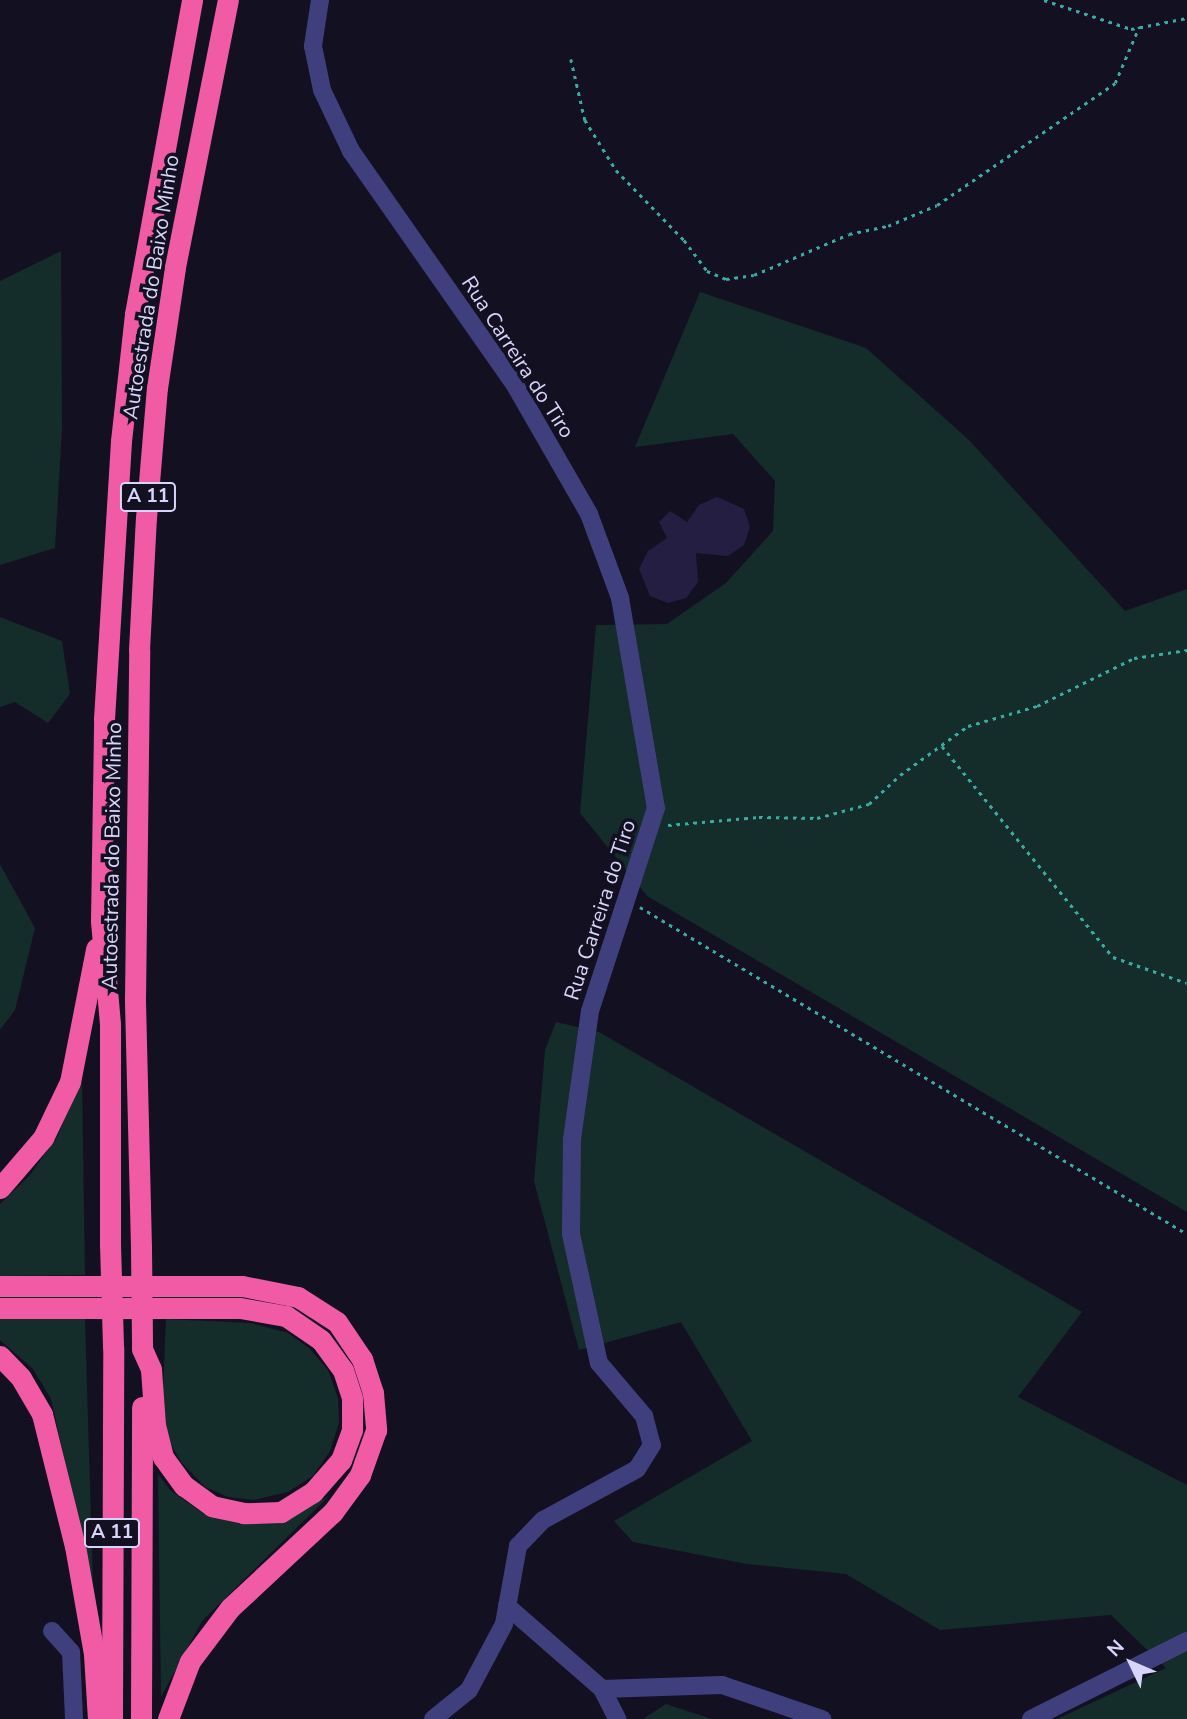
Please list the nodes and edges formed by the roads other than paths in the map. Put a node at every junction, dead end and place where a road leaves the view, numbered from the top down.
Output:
1 (192, 0) edge
2 (228, 0) edge
3 (320, 0) edge
4 (101, 921) junction
5 (0, 1188) edge
6 (0, 1286) edge
7 (0, 1308) edge
8 (142, 1349) junction
9 (0, 1356) edge
10 (507, 1606) junction
11 (52, 1630) dead end
12 (1187, 1641) edge
13 (602, 1689) junction
14 (74, 1719) edge
15 (98, 1719) edge
16 (111, 1719) edge
17 (141, 1719) edge
18 (168, 1719) edge
19 (433, 1719) edge
20 (617, 1719) edge
21 (822, 1719) edge
22 (1031, 1719) edge

1 - 4 highway, Autoestrada do Baixo Minho / A 11
2 - 8 highway, Autoestrada do Baixo Minho / A 11, bridge
3 - 10 street, Rua Carreira do Tiro
4 - 5 highway
4 - 16 highway, Autoestrada do Baixo Minho / A 11, bridge
6 - 18 highway
7 - 8 highway
8 - 17 highway, Autoestrada do Baixo Minho / A 11
9 - 15 highway
10 - 13 street
10 - 19 street, Rua Carreira do Tiro
11 - 14 street
12 - 22 street
13 - 20 street
13 - 21 street

